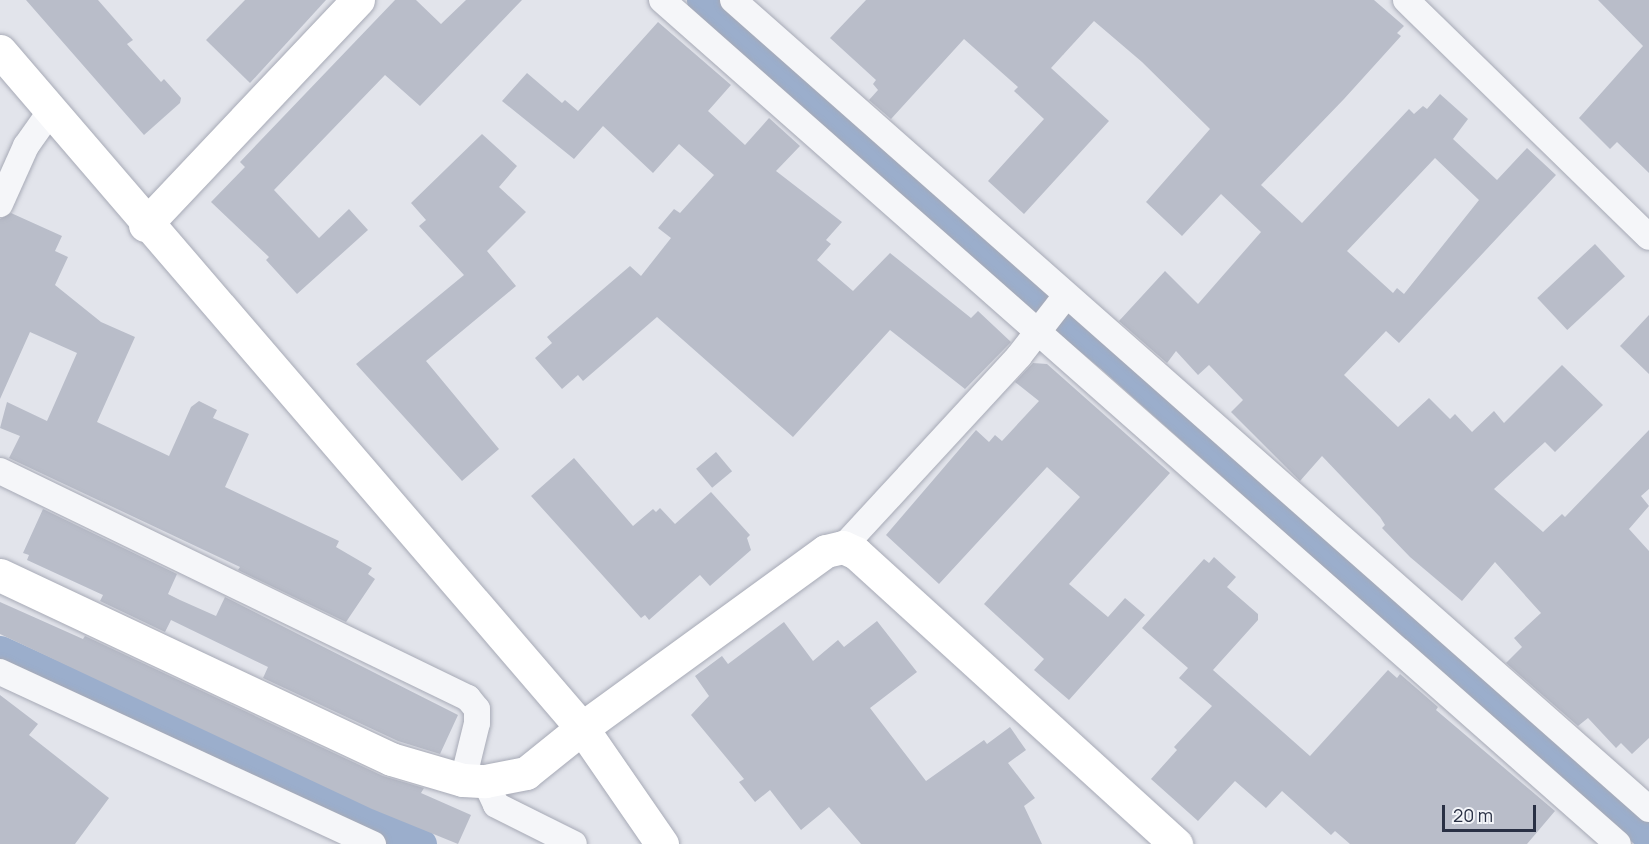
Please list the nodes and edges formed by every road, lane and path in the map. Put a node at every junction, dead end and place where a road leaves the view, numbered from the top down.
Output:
1 (358, 0) edge
2 (662, 0) edge
3 (733, 0) edge
4 (1406, 0) edge
5 (0, 51) edge
6 (50, 112) junction
7 (0, 204) edge
8 (146, 225) junction
9 (1649, 237) edge
10 (1051, 313) junction
11 (0, 471) edge
12 (843, 547) junction
13 (0, 574) edge
14 (0, 672) edge
15 (582, 728) junction
16 (474, 781) junction
17 (1649, 809) edge
18 (373, 844) edge
19 (574, 844) edge
20 (662, 844) edge
21 (1176, 844) edge
22 (1618, 844) edge

1 - 8 street
2 - 10 street
3 - 10 street
4 - 9 street
5 - 6 street
6 - 7 street
6 - 8 street
8 - 15 street
10 - 12 street
10 - 17 street
10 - 22 street
11 - 16 street
12 - 15 street
12 - 21 street
13 - 16 street
14 - 18 street
15 - 16 street
15 - 20 street
16 - 19 street

